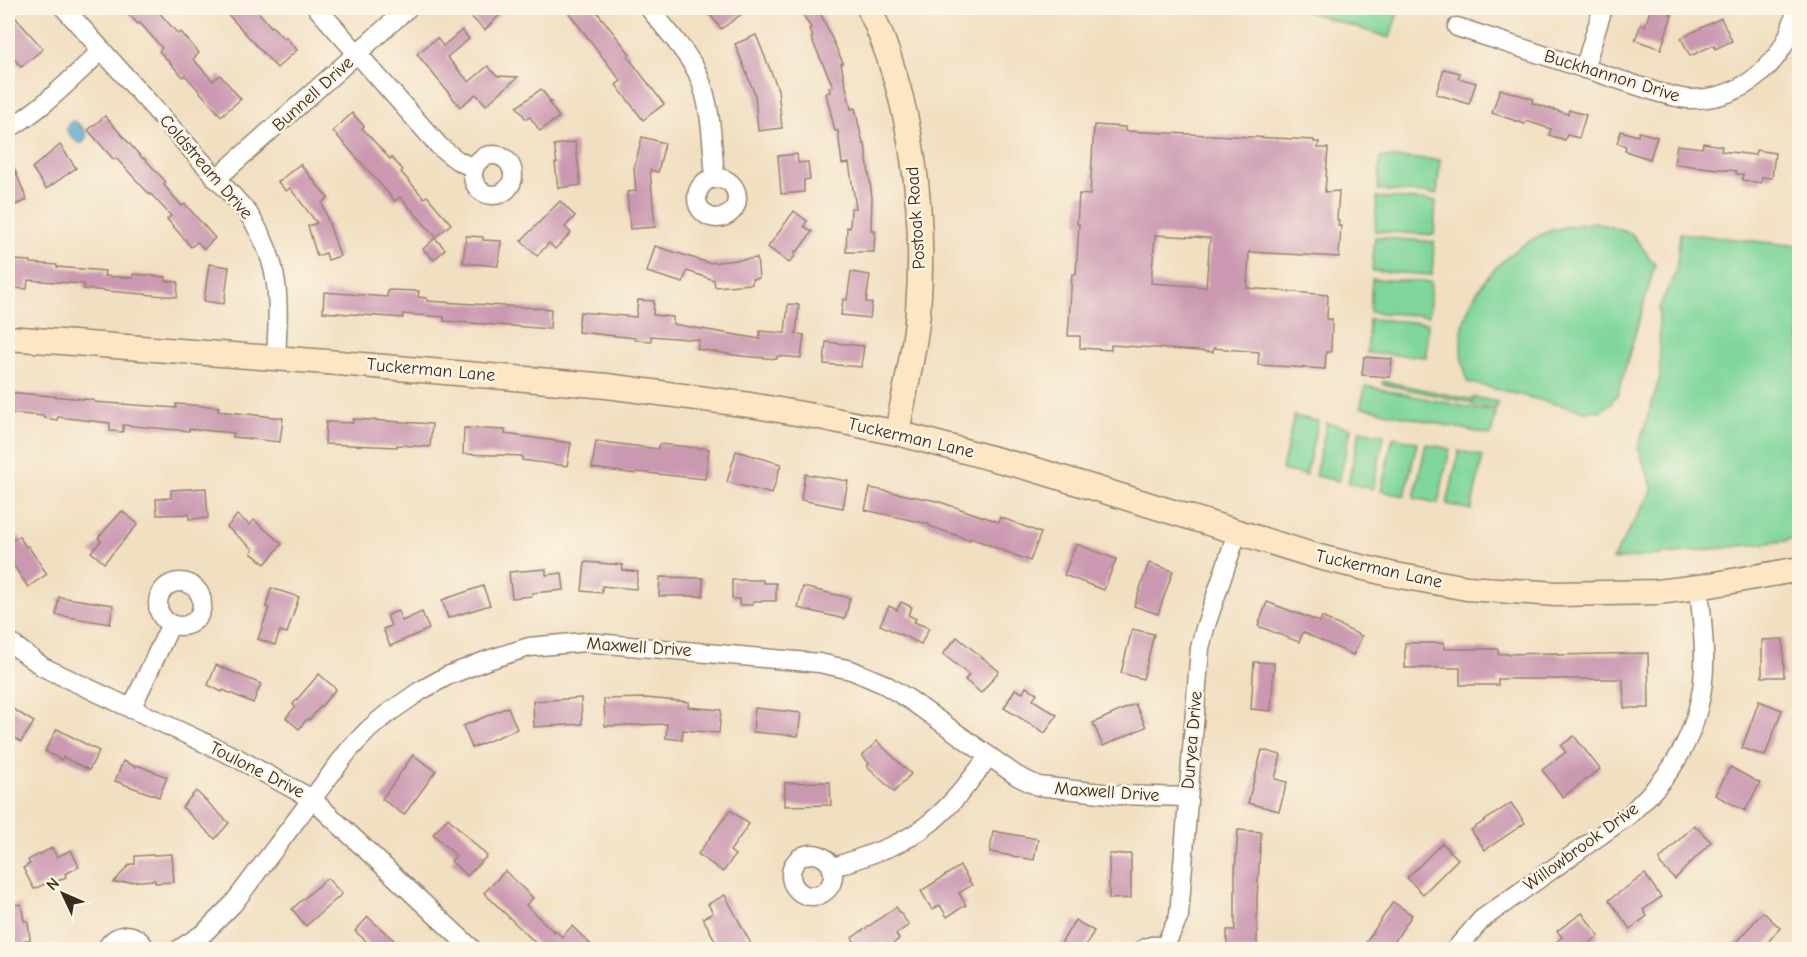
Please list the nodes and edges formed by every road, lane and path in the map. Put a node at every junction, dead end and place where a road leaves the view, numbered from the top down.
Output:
1 (64, 8) edge
2 (316, 8) edge
3 (408, 8) edge
4 (649, 8) edge
5 (869, 8) edge
6 (1603, 8) edge
7 (1796, 8) edge
8 (1457, 27) dead end
9 (102, 50) junction
10 (358, 54) junction
11 (1584, 69) junction
12 (8, 129) edge
13 (473, 168) dead end
14 (216, 179) junction
15 (715, 179) dead end
16 (8, 338) edge
17 (276, 358) junction
18 (897, 433) junction
19 (1237, 533) junction
20 (1800, 569) edge
21 (1699, 587) junction
22 (171, 624) dead end
23 (8, 641) edge
24 (131, 709) junction
25 (989, 756) junction
26 (1187, 797) junction
27 (312, 799) junction
28 (832, 868) dead end
29 (1165, 949) edge
30 (106, 950) edge
31 (146, 950) edge
32 (178, 950) edge
33 (473, 950) edge
34 (1142, 950) edge
35 (1455, 950) edge

1 - 9 street, Coldstream Drive
2 - 10 street
3 - 10 street, Bunnell Drive
4 - 15 street
5 - 18 main road, Postoak Road
6 - 11 street
7 - 11 street, Buckhannon Drive
8 - 11 street, Buckhannon Drive
9 - 12 street
9 - 14 street, Coldstream Drive
10 - 13 street
10 - 14 street, Bunnell Drive
14 - 17 street, Coldstream Drive
16 - 17 main road, Tuckerman Lane
17 - 18 main road, Tuckerman Lane
18 - 19 main road, Tuckerman Lane
19 - 21 main road, Tuckerman Lane
19 - 26 street, Duryea Drive
20 - 21 main road, Tuckerman Lane
21 - 35 street, Willowbrook Drive
22 - 24 street
23 - 24 street, Toulone Drive
24 - 27 street, Toulone Drive
25 - 26 street, Maxwell Drive
25 - 27 street, Maxwell Drive
25 - 28 street
26 - 29 street, Duryea Drive
27 - 32 street, Maxwell Drive
27 - 33 street, Toulone Drive
29 - 34 street, Duryea Drive
30 - 31 street

